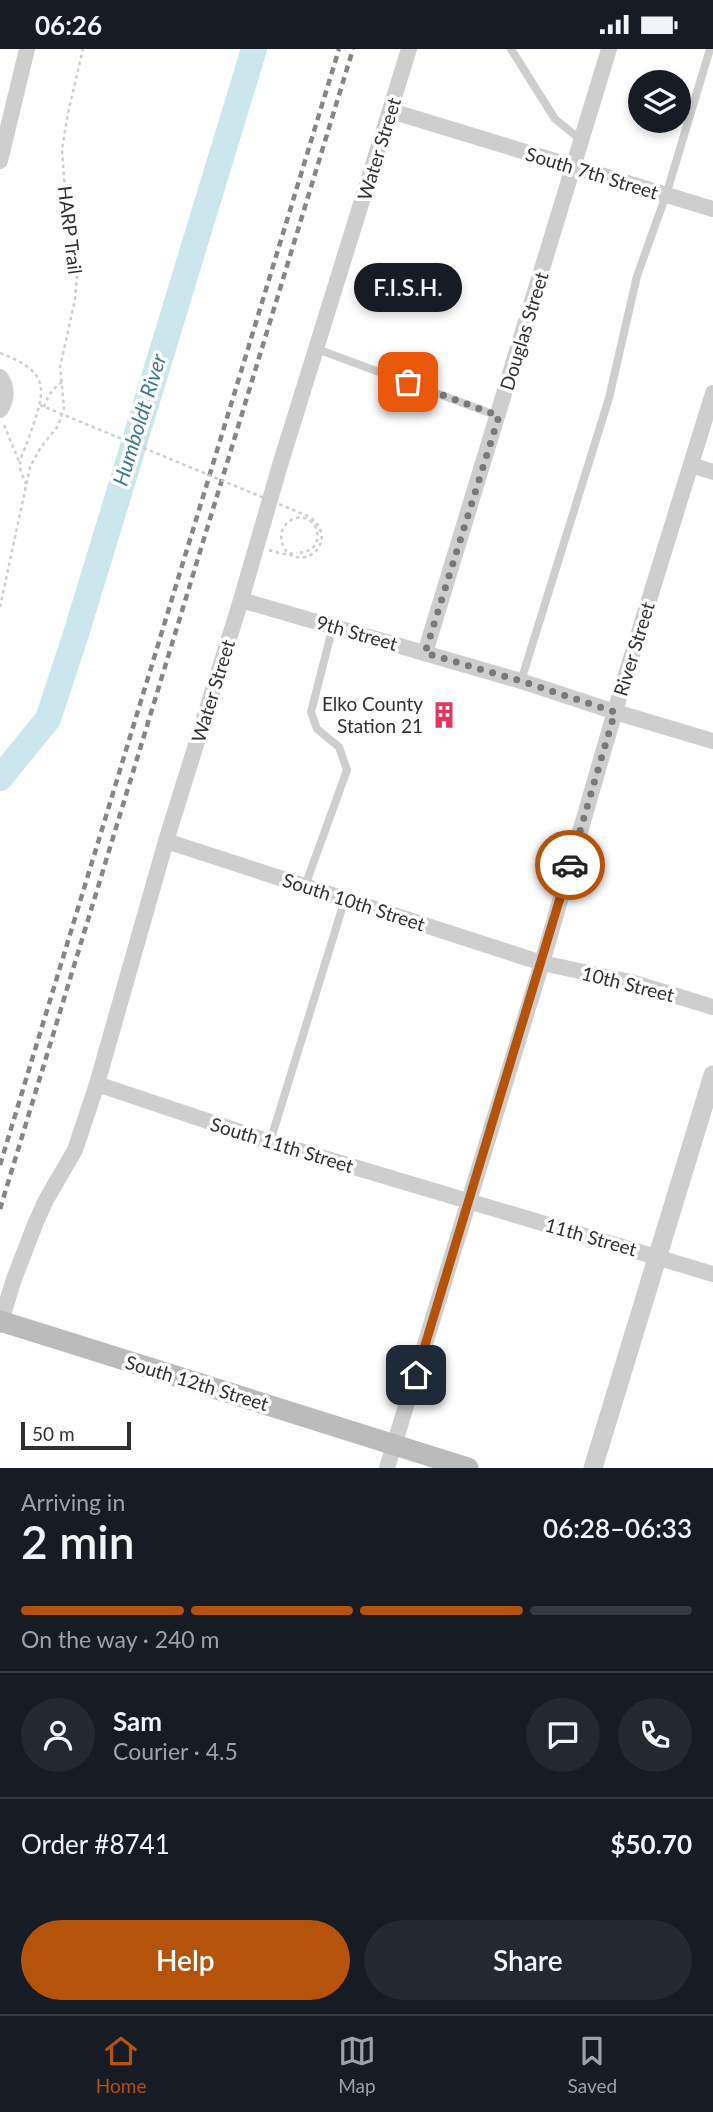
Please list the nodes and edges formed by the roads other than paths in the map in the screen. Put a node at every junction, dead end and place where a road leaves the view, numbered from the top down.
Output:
1 (27, 49) edge
2 (409, 49) edge
3 (511, 49) edge
4 (609, 49) edge
5 (710, 49) edge
6 (391, 111) junction
7 (581, 140) junction
8 (0, 162) edge
9 (574, 167) junction
10 (666, 195) junction
11 (713, 209) edge
12 (317, 349) junction
13 (3, 384) edge
14 (713, 393) edge
15 (0, 410) edge
16 (499, 416) junction
17 (691, 465) junction
18 (713, 472) edge
19 (241, 600) junction
20 (333, 626) junction
21 (425, 653) junction
22 (521, 681) junction
23 (615, 712) junction
24 (712, 738) edge
25 (166, 841) junction
26 (305, 886) junction
27 (345, 899) junction
28 (542, 963) junction
29 (713, 1007) edge
30 (713, 1075) edge
31 (97, 1084) junction
32 (270, 1142) junction
33 (468, 1202) junction
34 (657, 1257) junction
35 (713, 1274) edge
36 (0, 1323) edge
37 (395, 1445) junction
38 (387, 1468) edge
39 (468, 1468) edge
40 (593, 1468) edge

1 - 8 street
2 - 6 street, Water Street
3 - 7 lane
4 - 7 street, Douglas Street
5 - 10 lane
6 - 9 street, South 7th Street
6 - 12 street, Water Street
7 - 9 street, Douglas Street
9 - 10 street, South 7th Street
9 - 16 street, Douglas Street
10 - 11 street, South 7th Street
10 - 22 lane
12 - 16 lane
12 - 19 street, Water Street
13 - 15 street
14 - 17 street, River Street
16 - 21 street, Douglas Street
17 - 18 street
17 - 23 street, River Street
19 - 20 street, 9th Street
19 - 25 street, Water Street
20 - 21 street, 9th Street
20 - 26 lane
21 - 22 street, 9th Street
22 - 23 street, 9th Street
23 - 24 street, 9th Street
23 - 28 street, River Street
25 - 26 street, South 10th Street
25 - 31 street, Water Street
26 - 27 street, South 10th Street
27 - 28 street, South 10th Street
27 - 32 lane
28 - 29 street, 10th Street
28 - 33 street, River Street
30 - 34 street
31 - 32 street, South 11th Street
31 - 36 street, Water Street
32 - 33 street, South 11th Street
33 - 34 street, 11th Street
33 - 37 street, River Street
34 - 35 street, 11th Street
34 - 40 street
36 - 37 main road, South 12th Street, bridge
37 - 38 street, River Street
37 - 39 main road, South 12th Street

